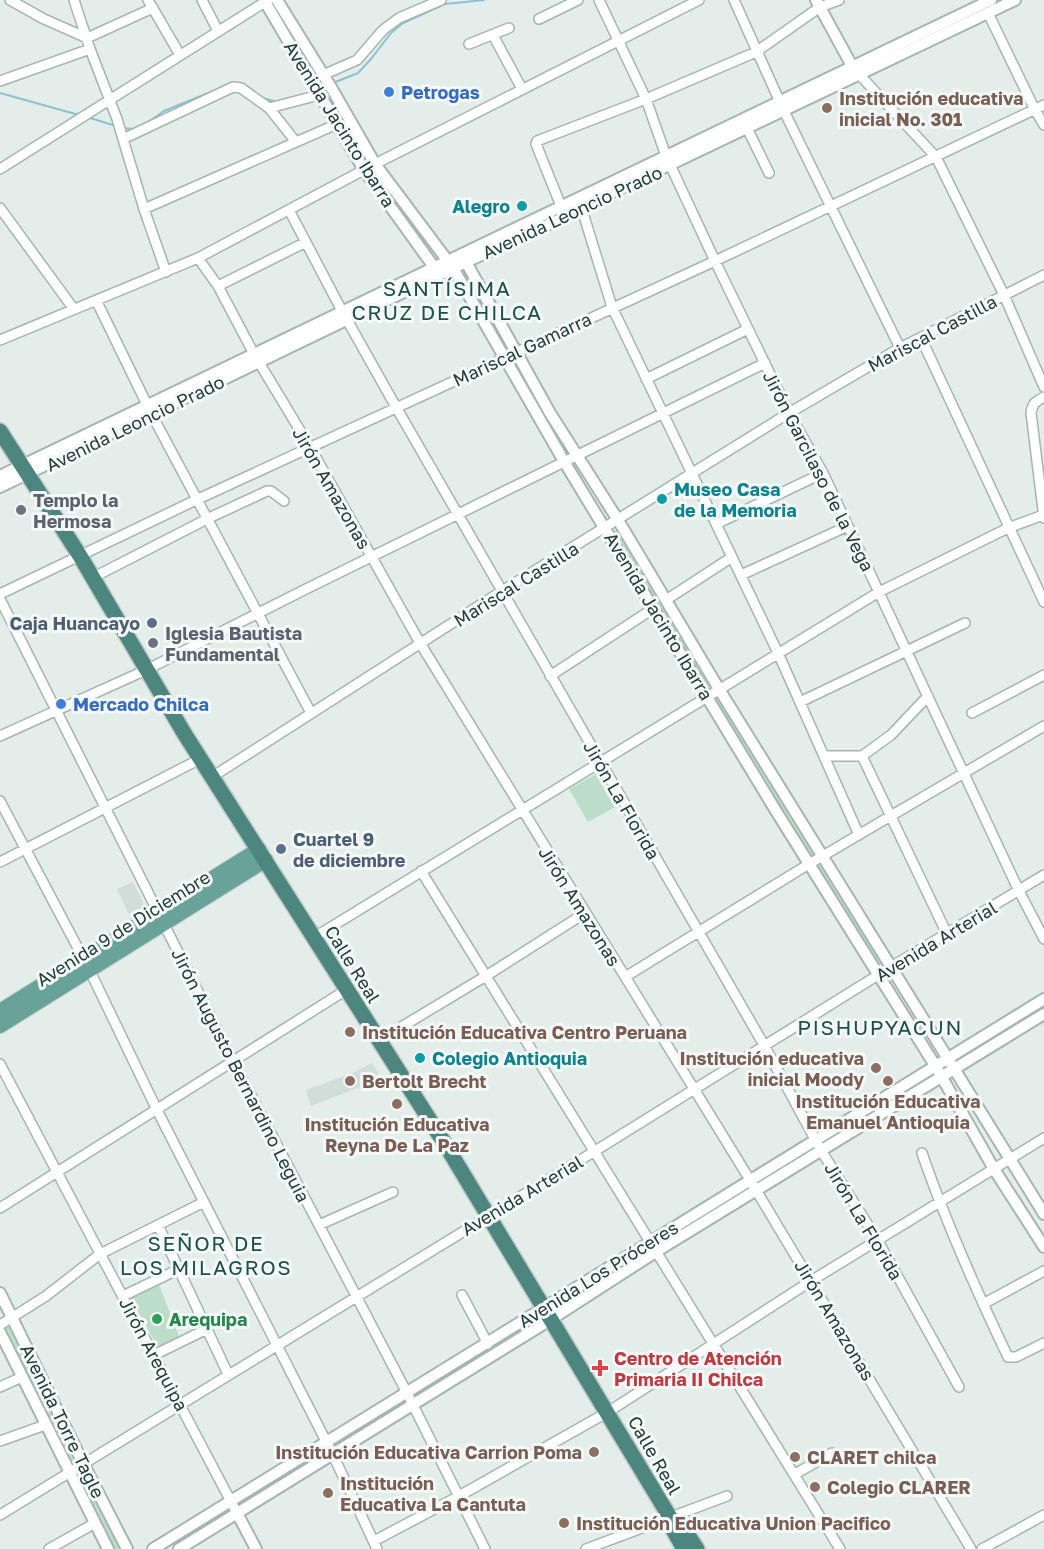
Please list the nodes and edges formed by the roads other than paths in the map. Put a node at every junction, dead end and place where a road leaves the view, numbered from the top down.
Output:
1 (10, 0) edge
2 (74, 0) edge
3 (202, 0) edge
4 (277, 0) edge
5 (441, 0) edge
6 (578, 0) edge
7 (599, 0) edge
8 (699, 0) edge
9 (734, 0) edge
10 (838, 0) edge
11 (1015, 0) edge
12 (265, 1) edge
13 (818, 3) edge
14 (150, 4) edge
15 (986, 4) edge
16 (539, 20) dead end
17 (509, 28) dead end
18 (218, 31) junction
19 (493, 34) junction
20 (87, 38) junction
21 (620, 40) junction
22 (468, 44) dead end
23 (90, 49) junction
24 (756, 52) junction
25 (180, 55) junction
26 (856, 70) junction
27 (324, 76) junction
28 (0, 81) edge
29 (522, 89) junction
30 (318, 93) junction
31 (111, 99) junction
32 (646, 99) junction
33 (782, 106) junction
34 (1039, 107) edge
35 (269, 108) junction
36 (337, 124) junction
37 (1044, 125) edge
38 (747, 128) junction
39 (123, 138) junction
40 (296, 142) junction
41 (936, 157) junction
42 (668, 161) junction
43 (375, 164) junction
44 (0, 169) edge
45 (364, 170) junction
46 (769, 172) dead end
47 (579, 202) junction
48 (561, 206) junction
49 (832, 206) junction
50 (0, 208) edge
51 (144, 209) junction
52 (289, 210) junction
53 (563, 218) junction
54 (306, 242) junction
55 (198, 258) junction
56 (715, 261) junction
57 (466, 262) junction
58 (450, 264) junction
59 (434, 267) junction
60 (166, 272) junction
61 (1044, 275) edge
62 (218, 286) junction
63 (1004, 295) junction
64 (96, 300) junction
65 (612, 307) junction
66 (73, 308) junction
67 (345, 315) junction
68 (748, 328) junction
69 (921, 338) junction
70 (0, 340) edge
71 (900, 348) junction
72 (515, 352) junction
73 (503, 357) junction
74 (257, 358) junction
75 (765, 363) junction
76 (646, 379) junction
77 (1044, 387) edge
78 (1044, 397) edge
79 (396, 407) junction
80 (149, 411) junction
81 (789, 413) junction
82 (663, 414) junction
83 (0, 431) edge
84 (310, 447) junction
85 (576, 457) junction
86 (565, 462) junction
87 (25, 470) junction
88 (823, 473) junction
89 (692, 474) junction
90 (0, 476) edge
91 (0, 488) edge
92 (196, 500) junction
93 (284, 501) dead end
94 (458, 515) junction
95 (1043, 516) edge
96 (206, 519) junction
97 (618, 520) junction
98 (716, 524) junction
99 (848, 526) junction
100 (606, 528) junction
101 (1008, 528) junction
102 (80, 556) junction
103 (372, 557) junction
104 (732, 557) junction
105 (741, 575) junction
106 (93, 578) junction
107 (502, 591) junction
108 (879, 592) junction
109 (0, 597) edge
110 (666, 600) junction
111 (1044, 602) edge
112 (654, 608) junction
113 (257, 614) junction
114 (965, 624) dead end
115 (420, 644) junction
116 (905, 651) junction
117 (778, 653) junction
118 (146, 670) junction
119 (1044, 675) edge
120 (550, 676) junction
121 (719, 689) junction
122 (707, 696) junction
123 (928, 696) junction
124 (800, 702) junction
125 (56, 710) junction
126 (311, 713) junction
127 (972, 713) dead end
128 (1044, 726) edge
129 (0, 735) edge
130 (753, 744) junction
131 (740, 751) junction
132 (824, 756) junction
133 (862, 756) junction
134 (200, 759) junction
135 (600, 762) junction
136 (964, 774) junction
137 (212, 777) junction
138 (0, 801) edge
139 (105, 807) junction
140 (521, 811) junction
141 (891, 816) junction
142 (859, 835) junction
143 (24, 849) junction
144 (262, 855) junction
145 (823, 856) junction
146 (0, 862) edge
147 (809, 864) junction
148 (421, 871) junction
149 (1044, 875) edge
150 (1019, 891) junction
151 (585, 913) junction
152 (161, 918) junction
153 (698, 932) junction
154 (947, 934) junction
155 (313, 938) junction
156 (1044, 939) edge
157 (86, 965) junction
158 (891, 967) junction
159 (878, 975) junction
160 (486, 976) junction
161 (625, 977) junction
162 (346, 990) junction
163 (1044, 999) edge
164 (0, 1011) edge
165 (1044, 1014) edge
166 (0, 1026) edge
167 (378, 1041) junction
168 (764, 1045) junction
169 (949, 1058) junction
170 (233, 1061) junction
171 (0, 1064) edge
172 (936, 1067) junction
173 (955, 1069) junction
174 (942, 1078) junction
175 (693, 1088) junction
176 (157, 1110) junction
177 (1044, 1138) edge
178 (816, 1139) junction
179 (595, 1151) junction
180 (822, 1152) junction
181 (922, 1153) dead end
182 (1010, 1159) junction
183 (994, 1169) junction
184 (58, 1173) junction
185 (750, 1180) junction
186 (756, 1191) junction
187 (393, 1192) dead end
188 (204, 1202) junction
189 (939, 1203) junction
190 (0, 1209) edge
191 (1044, 1214) edge
192 (487, 1215) junction
193 (158, 1225) junction
194 (319, 1225) junction
195 (650, 1241) junction
196 (878, 1241) junction
197 (1044, 1247) edge
198 (657, 1251) junction
199 (100, 1254) junction
200 (179, 1269) junction
201 (1044, 1271) edge
202 (811, 1281) junction
203 (0, 1293) edge
204 (462, 1295) dead end
205 (123, 1296) junction
206 (356, 1296) junction
207 (983, 1304) junction
208 (547, 1314) junction
209 (12, 1318) junction
210 (0, 1325) edge
211 (207, 1329) junction
212 (0, 1332) edge
213 (1044, 1343) edge
214 (277, 1344) junction
215 (488, 1344) junction
216 (713, 1344) junction
217 (154, 1355) junction
218 (228, 1374) junction
219 (22, 1377) junction
220 (0, 1387) edge
221 (959, 1387) dead end
222 (407, 1393) junction
223 (180, 1404) junction
224 (413, 1405) junction
225 (608, 1412) junction
226 (45, 1425) junction
227 (0, 1441) edge
228 (326, 1442) junction
229 (831, 1453) dead end
230 (333, 1455) junction
231 (83, 1463) junction
232 (70, 1472) junction
233 (795, 1474) junction
234 (459, 1496) junction
235 (727, 1496) dead end
236 (231, 1501) junction
237 (237, 1513) junction
238 (0, 1515) edge
239 (1044, 1515) edge
240 (670, 1519) junction
241 (94, 1522) junction
242 (376, 1545) edge
243 (49, 1549) edge
244 (108, 1549) edge
245 (127, 1549) edge
246 (153, 1549) edge
247 (179, 1549) edge
248 (256, 1549) edge
249 (485, 1549) edge
250 (586, 1549) edge
251 (684, 1549) edge
252 (697, 1549) edge
253 (840, 1549) edge
254 (972, 1549) edge
255 (982, 1549) edge

1 - 20 street
2 - 20 street
3 - 18 street
4 - 27 street, Avenida Jacinto Ibarra
5 - 27 street
6 - 16 street
7 - 21 street, Jirón Garcilaso de la Vega
8 - 21 street
9 - 24 street
10 - 13 street
11 - 15 street, Avenida Leoncio Prado
12 - 18 street
12 - 30 street, Avenida Jacinto Ibarra
13 - 24 street
13 - 26 street
14 - 20 street
14 - 25 street
15 - 26 street, Avenida Leoncio Prado
15 - 34 street
17 - 19 street
18 - 25 street
19 - 22 street
19 - 29 street
20 - 23 street
21 - 29 street
21 - 32 street, Jirón Garcilaso de la Vega
23 - 28 street
23 - 31 street
24 - 32 street
24 - 33 street
25 - 31 street
26 - 33 street, Avenida Leoncio Prado
26 - 41 street
27 - 43 street, Avenida Jacinto Ibarra
29 - 43 street
30 - 35 street
30 - 36 street, Avenida Jacinto Ibarra
31 - 39 street
31 - 44 street
32 - 42 street, Jirón Garcilaso de la Vega
32 - 48 street
33 - 38 street, Avenida Leoncio Prado
33 - 42 street, Avenida Leoncio Prado
33 - 49 street
34 - 37 street
34 - 41 street, Mariscal Gamarra
35 - 39 street
35 - 40 street
36 - 40 street
36 - 45 street, Avenida Jacinto Ibarra
38 - 42 street, Avenida Leoncio Prado
38 - 46 street
39 - 51 street
40 - 51 street
41 - 49 street, Mariscal Gamarra
41 - 63 street
42 - 47 street, Avenida Leoncio Prado
42 - 56 street, Jirón Garcilaso de la Vega
43 - 45 street
43 - 58 street, Avenida Jacinto Ibarra
45 - 52 street
45 - 59 street, Avenida Jacinto Ibarra
47 - 48 street, Avenida Leoncio Prado
47 - 53 street, Avenida Leoncio Prado
47 - 65 street
48 - 53 street
48 - 58 street, Avenida Leoncio Prado
49 - 56 street, Mariscal Gamarra
49 - 71 street
50 - 66 street
51 - 60 street
52 - 54 street, Jirón La Florida
52 - 55 street
53 - 57 street, Avenida Leoncio Prado
54 - 62 street
54 - 67 street, Jirón La Florida
55 - 60 street
55 - 62 street, Jirón Amazonas
56 - 65 street, Mariscal Gamarra
56 - 68 street, Jirón Garcilaso de la Vega
57 - 58 street
57 - 72 street, Avenida Jacinto Ibarra
58 - 59 street, Avenida Leoncio Prado
58 - 67 street, Avenida Leoncio Prado
58 - 73 street, Avenida Jacinto Ibarra
59 - 67 street, Avenida Leoncio Prado
60 - 64 street
61 - 63 street, Mariscal Castilla
62 - 74 street, Jirón Amazonas
63 - 69 street, Mariscal Castilla
63 - 77 street
64 - 66 street
64 - 80 street
65 - 72 street, Mariscal Gamarra
65 - 76 street
66 - 70 street
67 - 74 street, Avenida Leoncio Prado
67 - 79 street, Jirón La Florida
68 - 75 street, Jirón Garcilaso de la Vega
68 - 76 street
69 - 71 street, Mariscal Castilla
69 - 101 street
71 - 81 street, Mariscal Castilla
72 - 73 street, Mariscal Gamarra
72 - 85 street, Avenida Jacinto Ibarra
73 - 79 street, Mariscal Gamarra
73 - 86 street, Avenida Jacinto Ibarra
74 - 80 street, Avenida Leoncio Prado
74 - 84 street, Jirón Amazonas
75 - 81 street, Jirón Garcilaso de la Vega
75 - 82 street
76 - 82 street
78 - 95 street
79 - 84 street, Mariscal Gamarra
79 - 94 street, Jirón La Florida
80 - 87 street, Avenida Leoncio Prado
80 - 92 street
81 - 88 street, Jirón Garcilaso de la Vega
81 - 89 street, Mariscal Castilla
82 - 85 street
82 - 89 street
83 - 87 highway, Calle Real
84 - 92 street, Mariscal Gamarra
84 - 103 street, Jirón Amazonas
85 - 86 street
85 - 97 street, Avenida Jacinto Ibarra
86 - 94 street
86 - 100 street, Avenida Jacinto Ibarra
87 - 90 street, Avenida Leoncio Prado
87 - 91 street, Avenida Leoncio Prado
87 - 102 highway, Calle Real
88 - 98 street
88 - 99 street, Jirón Garcilaso de la Vega
89 - 97 street, Mariscal Castilla
89 - 98 street
92 - 96 street
92 - 102 street, Mariscal Gamarra
93 - 96 street
94 - 103 street
94 - 107 street, Jirón La Florida
95 - 101 street
96 - 106 street
96 - 113 street
97 - 100 street, Mariscal Castilla
97 - 110 street, Avenida Jacinto Ibarra
98 - 104 street
99 - 105 street
99 - 108 street, Jirón Garcilaso de la Vega
100 - 107 street, Mariscal Castilla
100 - 112 street, Avenida Jacinto Ibarra
101 - 108 street
101 - 111 street
102 - 106 highway, Calle Real
102 - 109 street, Mariscal Gamarra
103 - 113 street
103 - 115 street, Jirón Amazonas
104 - 105 street
104 - 110 street
105 - 117 street
106 - 118 highway, Calle Real
107 - 115 street, Mariscal Castilla
107 - 120 street, Jirón La Florida
108 - 116 street, Jirón Garcilaso de la Vega
108 - 117 street
109 - 125 street, Jirón Augusto Bernardino Leguia
110 - 121 street, Avenida Jacinto Ibarra
112 - 120 street
112 - 122 street, Avenida Jacinto Ibarra
113 - 118 street
113 - 126 street
114 - 116 street
115 - 126 street, Mariscal Castilla
115 - 140 street, Jirón Amazonas
116 - 123 street, Jirón Garcilaso de la Vega
116 - 124 street
117 - 121 street
117 - 124 street
118 - 125 street
118 - 134 highway, Calle Real
119 - 127 street
120 - 135 street, Jirón La Florida
121 - 122 street
121 - 130 street, Avenida Jacinto Ibarra
122 - 131 street, Avenida Jacinto Ibarra
122 - 135 street
123 - 133 street
123 - 136 street, Jirón Garcilaso de la Vega
124 - 132 street
125 - 129 street
125 - 139 street, Jirón Augusto Bernardino Leguia
126 - 137 street, Mariscal Castilla
128 - 136 street
130 - 131 street
130 - 145 street, Avenida Jacinto Ibarra
131 - 147 street, Avenida Jacinto Ibarra
132 - 133 street
132 - 142 street
133 - 141 street
134 - 137 highway, Calle Real
134 - 139 street
135 - 140 street
135 - 153 street, Jirón La Florida
136 - 141 street
136 - 150 street, Jirón Garcilaso de la Vega
137 - 144 highway, Calle Real
138 - 143 street
139 - 143 street
139 - 152 street, Jirón Augusto Bernardino Leguia
140 - 148 street
140 - 151 street, Jirón Amazonas
141 - 142 street
141 - 154 street
142 - 145 street
143 - 146 street
143 - 157 street
144 - 152 main road, Avenida 9 de Diciembre
144 - 155 highway, Calle Real
145 - 147 street
145 - 158 street, Avenida Jacinto Ibarra
147 - 153 street
147 - 159 street, Avenida Jacinto Ibarra
148 - 155 street
148 - 160 street
149 - 150 street, Avenida Arterial
150 - 154 street, Avenida Arterial
150 - 156 street, Jirón Garcilaso de la Vega
151 - 160 street
151 - 161 street, Jirón Amazonas
152 - 157 main road, Avenida 9 de Diciembre
152 - 170 street, Jirón Augusto Bernardino Leguia
153 - 161 street
153 - 168 street, Jirón La Florida
154 - 158 street, Avenida Arterial
155 - 162 highway, Calle Real
157 - 164 main road, Avenida 9 de Diciembre
157 - 166 main road, Avenida 9 de Diciembre
157 - 176 street
158 - 159 street, Avenida Arterial
158 - 169 street, Avenida Jacinto Ibarra
159 - 168 street, Avenida Arterial
159 - 172 street, Avenida Jacinto Ibarra
160 - 167 street
160 - 179 street
161 - 175 street, Jirón Amazonas
162 - 167 highway, Calle Real
162 - 170 street
163 - 169 street, Avenida Los Próceres
165 - 173 street, Avenida Los Próceres
167 - 192 highway, Calle Real
168 - 175 street, Avenida Arterial
168 - 178 street, Jirón La Florida
169 - 172 street, Avenida Los Próceres
169 - 173 street, Avenida Jacinto Ibarra
170 - 176 street
170 - 194 street, Jirón Augusto Bernardino Leguia
171 - 184 street, Jirón Arequipa
172 - 174 street, Avenida Jacinto Ibarra
172 - 178 street, Avenida Los Próceres
173 - 174 street, Avenida Los Próceres
173 - 182 street, Avenida Jacinto Ibarra
174 - 180 street, Avenida Los Próceres
174 - 183 street, Avenida Jacinto Ibarra
175 - 179 street, Avenida Arterial
175 - 185 street, Jirón Amazonas
176 - 184 street
176 - 188 street
177 - 182 street
178 - 180 street, Jirón La Florida
178 - 185 street, Avenida Los Próceres
179 - 192 street, Avenida Arterial
179 - 195 street
180 - 186 street, Avenida Los Próceres
180 - 196 street, Jirón La Florida
181 - 189 street
182 - 183 street
182 - 191 street, Avenida Jacinto Ibarra
183 - 189 street
183 - 197 street, Avenida Jacinto Ibarra
184 - 190 street
184 - 199 street, Jirón Arequipa
185 - 186 street, Jirón Amazonas
185 - 195 street, Avenida Los Próceres
186 - 198 street, Avenida Los Próceres
186 - 202 street, Jirón Amazonas
187 - 194 street
188 - 193 street
188 - 214 street
189 - 196 street
189 - 207 street
192 - 206 street, Avenida Arterial
192 - 208 highway, Calle Real
193 - 199 street
193 - 200 street
194 - 206 street, Jirón Augusto Bernardino Leguia
195 - 198 street
195 - 208 street, Avenida Los Próceres
196 - 202 street
196 - 221 street, Jirón La Florida
198 - 208 street, Avenida Los Próceres
198 - 216 street
199 - 205 street, Jirón Arequipa
199 - 209 street
200 - 205 street
200 - 211 street
201 - 207 street
202 - 216 street
202 - 254 street, Jirón Amazonas
203 - 209 street, Avenida Torre Tagle
204 - 215 street
205 - 217 street, Jirón Arequipa
206 - 214 street, Avenida Arterial
206 - 222 street, Jirón Augusto Bernardino Leguia
207 - 213 street
208 - 215 street, Avenida Los Próceres
208 - 224 street, Avenida Los Próceres
208 - 225 highway, Calle Real
209 - 210 street
209 - 231 street, Avenida Torre Tagle
211 - 217 street
211 - 218 street
212 - 219 street, Avenida Torre Tagle
214 - 218 street, Avenida Arterial
214 - 228 street
215 - 222 street, Avenida Los Próceres
216 - 225 street
216 - 233 street
217 - 223 street, Jirón Arequipa
218 - 223 street, Avenida Arterial
219 - 220 street
219 - 226 street, Avenida Torre Tagle
222 - 224 street, Jirón Augusto Bernardino Leguia
222 - 228 street, Avenida Los Próceres
223 - 231 street, Avenida Arterial
223 - 236 street, Jirón Arequipa
224 - 230 street, Avenida Los Próceres
224 - 234 street, Jirón Augusto Bernardino Leguia
225 - 234 street
225 - 240 highway, Calle Real
226 - 227 street
226 - 232 street, Avenida Torre Tagle
228 - 230 street
228 - 236 street, Avenida Los Próceres
229 - 233 street
230 - 237 street, Avenida Los Próceres
230 - 242 street
231 - 232 street, Avenida Arterial
231 - 245 street, Avenida Torre Tagle
232 - 238 street, Avenida Arterial
232 - 241 street, Avenida Torre Tagle
233 - 253 street
234 - 242 street
234 - 249 street, Jirón Augusto Bernardino Leguia
235 - 240 street
236 - 237 street, Jirón Arequipa
236 - 246 street, Avenida Los Próceres
237 - 247 street, Avenida Los Próceres
237 - 248 street, Jirón Arequipa
239 - 255 street
240 - 250 street
240 - 251 highway, Calle Real
240 - 252 highway, Calle Real
241 - 243 street
241 - 244 street, Avenida Torre Tagle

